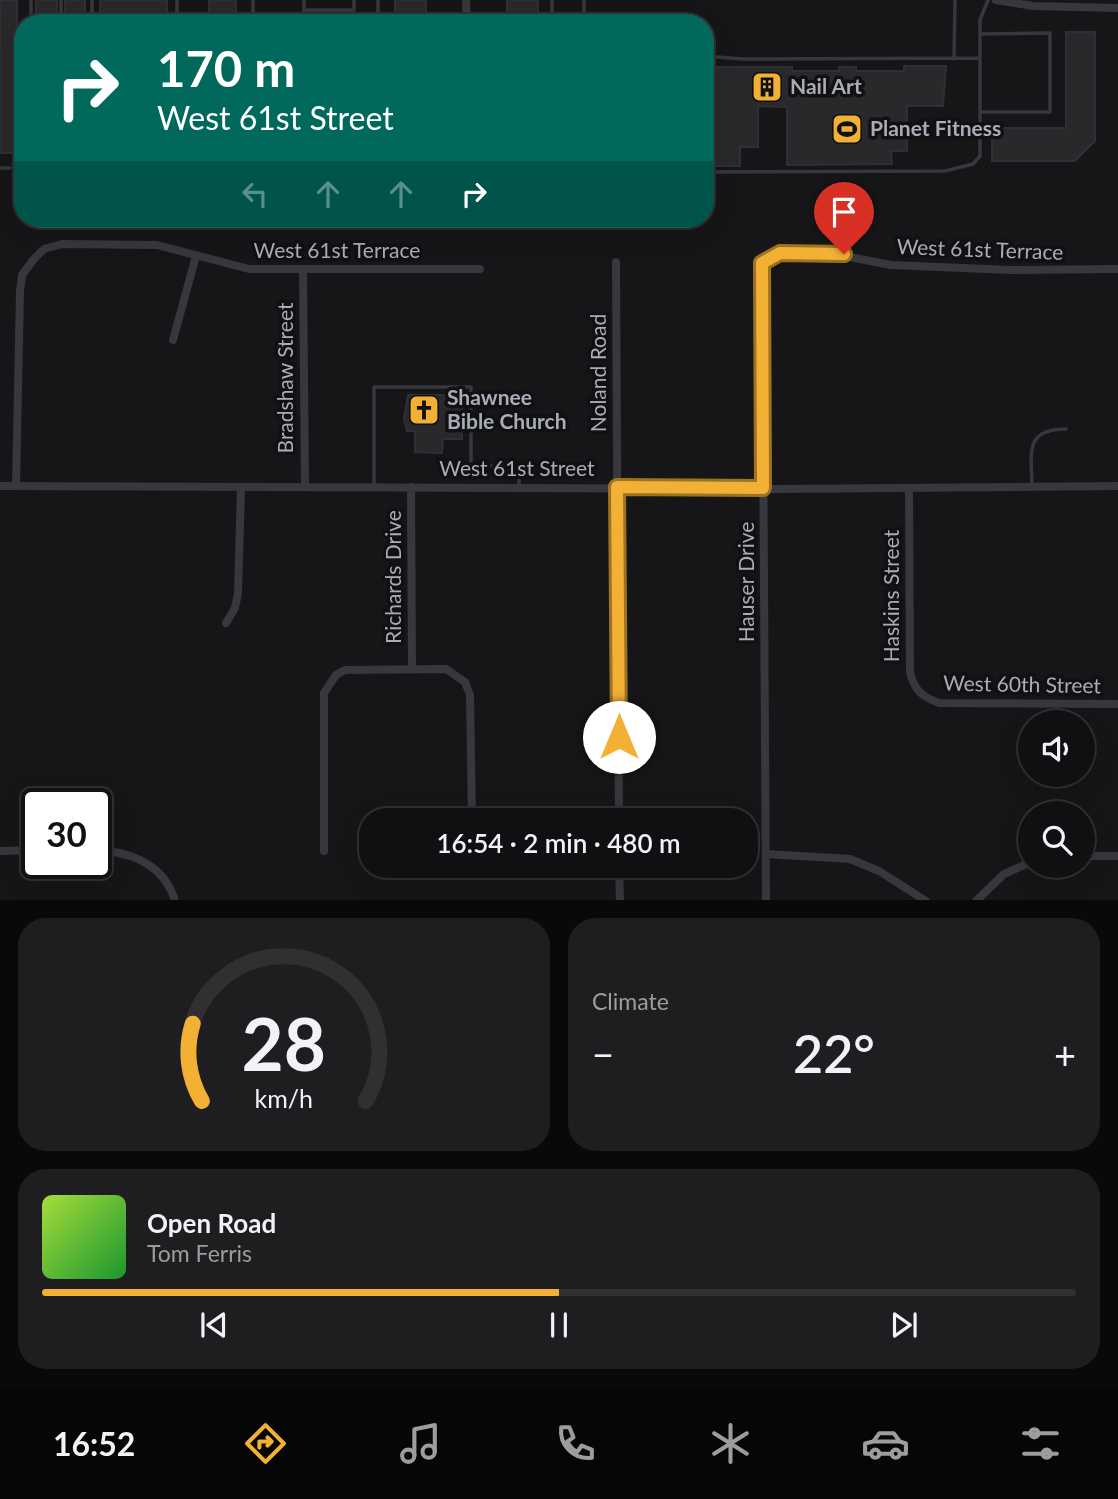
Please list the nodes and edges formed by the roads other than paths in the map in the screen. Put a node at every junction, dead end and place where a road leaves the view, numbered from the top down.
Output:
1 (304, 0) edge
2 (354, 0) edge
3 (955, 0) edge
4 (988, 0) edge
5 (996, 0) edge
6 (1048, 3) edge
7 (1118, 8) edge
8 (304, 10) junction
9 (354, 10) junction
10 (304, 14) edge
11 (354, 14) edge
12 (980, 34) junction
13 (714, 57) edge
14 (954, 58) junction
15 (980, 58) junction
16 (980, 112) junction
17 (0, 168) edge
18 (10, 168) dead end
19 (714, 172) edge
20 (196, 256) junction
21 (617, 262) dead end
22 (762, 263) joint
23 (303, 269) junction
24 (480, 269) dead end
25 (1118, 269) edge
26 (173, 340) dead end
27 (1066, 429) dead end
28 (0, 486) edge
29 (16, 486) junction
30 (1032, 486) junction
31 (1118, 486) edge
32 (241, 487) junction
33 (304, 487) junction
34 (374, 487) junction
35 (411, 487) junction
36 (519, 487) junction
37 (617, 487) junction
38 (763, 488) junction
39 (909, 488) junction
40 (226, 623) dead end
41 (412, 668) junction
42 (926, 699) joint
43 (1118, 704) edge
44 (472, 808) edge
45 (619, 808) edge
46 (21, 850) edge
47 (0, 851) edge
48 (324, 851) dead end
49 (112, 852) edge
50 (766, 854) junction
51 (1095, 856) edge
52 (1118, 856) edge
53 (1018, 868) edge
54 (619, 878) edge
55 (174, 900) edge
56 (620, 900) edge
57 (766, 900) edge
58 (924, 900) edge
59 (977, 900) edge

1 - 8 lane
2 - 9 lane
3 - 14 lane
4 - 12 lane
5 - 6 street
6 - 7 street
8 - 9 lane
8 - 10 lane
9 - 11 lane
12 - 15 lane
12 - 16 lane
13 - 14 lane
14 - 15 lane
15 - 16 lane
16 - 19 lane
17 - 18 lane
20 - 23 street, West 61st Terrace
20 - 26 street
20 - 29 street, West 61st Terrace
21 - 37 street, Noland Road
22 - 25 street, West 61st Terrace
22 - 38 street, Hauser Drive
23 - 24 street, West 61st Terrace
23 - 33 street, Bradshaw Street
27 - 30 lane
28 - 29 street, West 61st Street
29 - 32 street, West 61st Street
30 - 31 street, West 61st Street
30 - 39 street, West 61st Street
32 - 33 street, West 61st Street
32 - 40 street
33 - 34 street, West 61st Street
34 - 35 street, West 61st Street
34 - 36 lane
35 - 36 street, West 61st Street
35 - 41 street, Richards Drive
36 - 37 street, West 61st Street
37 - 38 street, West 61st Street
37 - 45 street, Noland Road
38 - 39 street, West 61st Street
38 - 50 street, Hauser Drive
39 - 42 street, Haskins Street
41 - 44 street
41 - 48 street
42 - 43 street, West 60th Street
46 - 47 street
49 - 55 street
50 - 57 street, Hauser Drive
50 - 58 street
51 - 52 street
53 - 59 street
54 - 56 street

